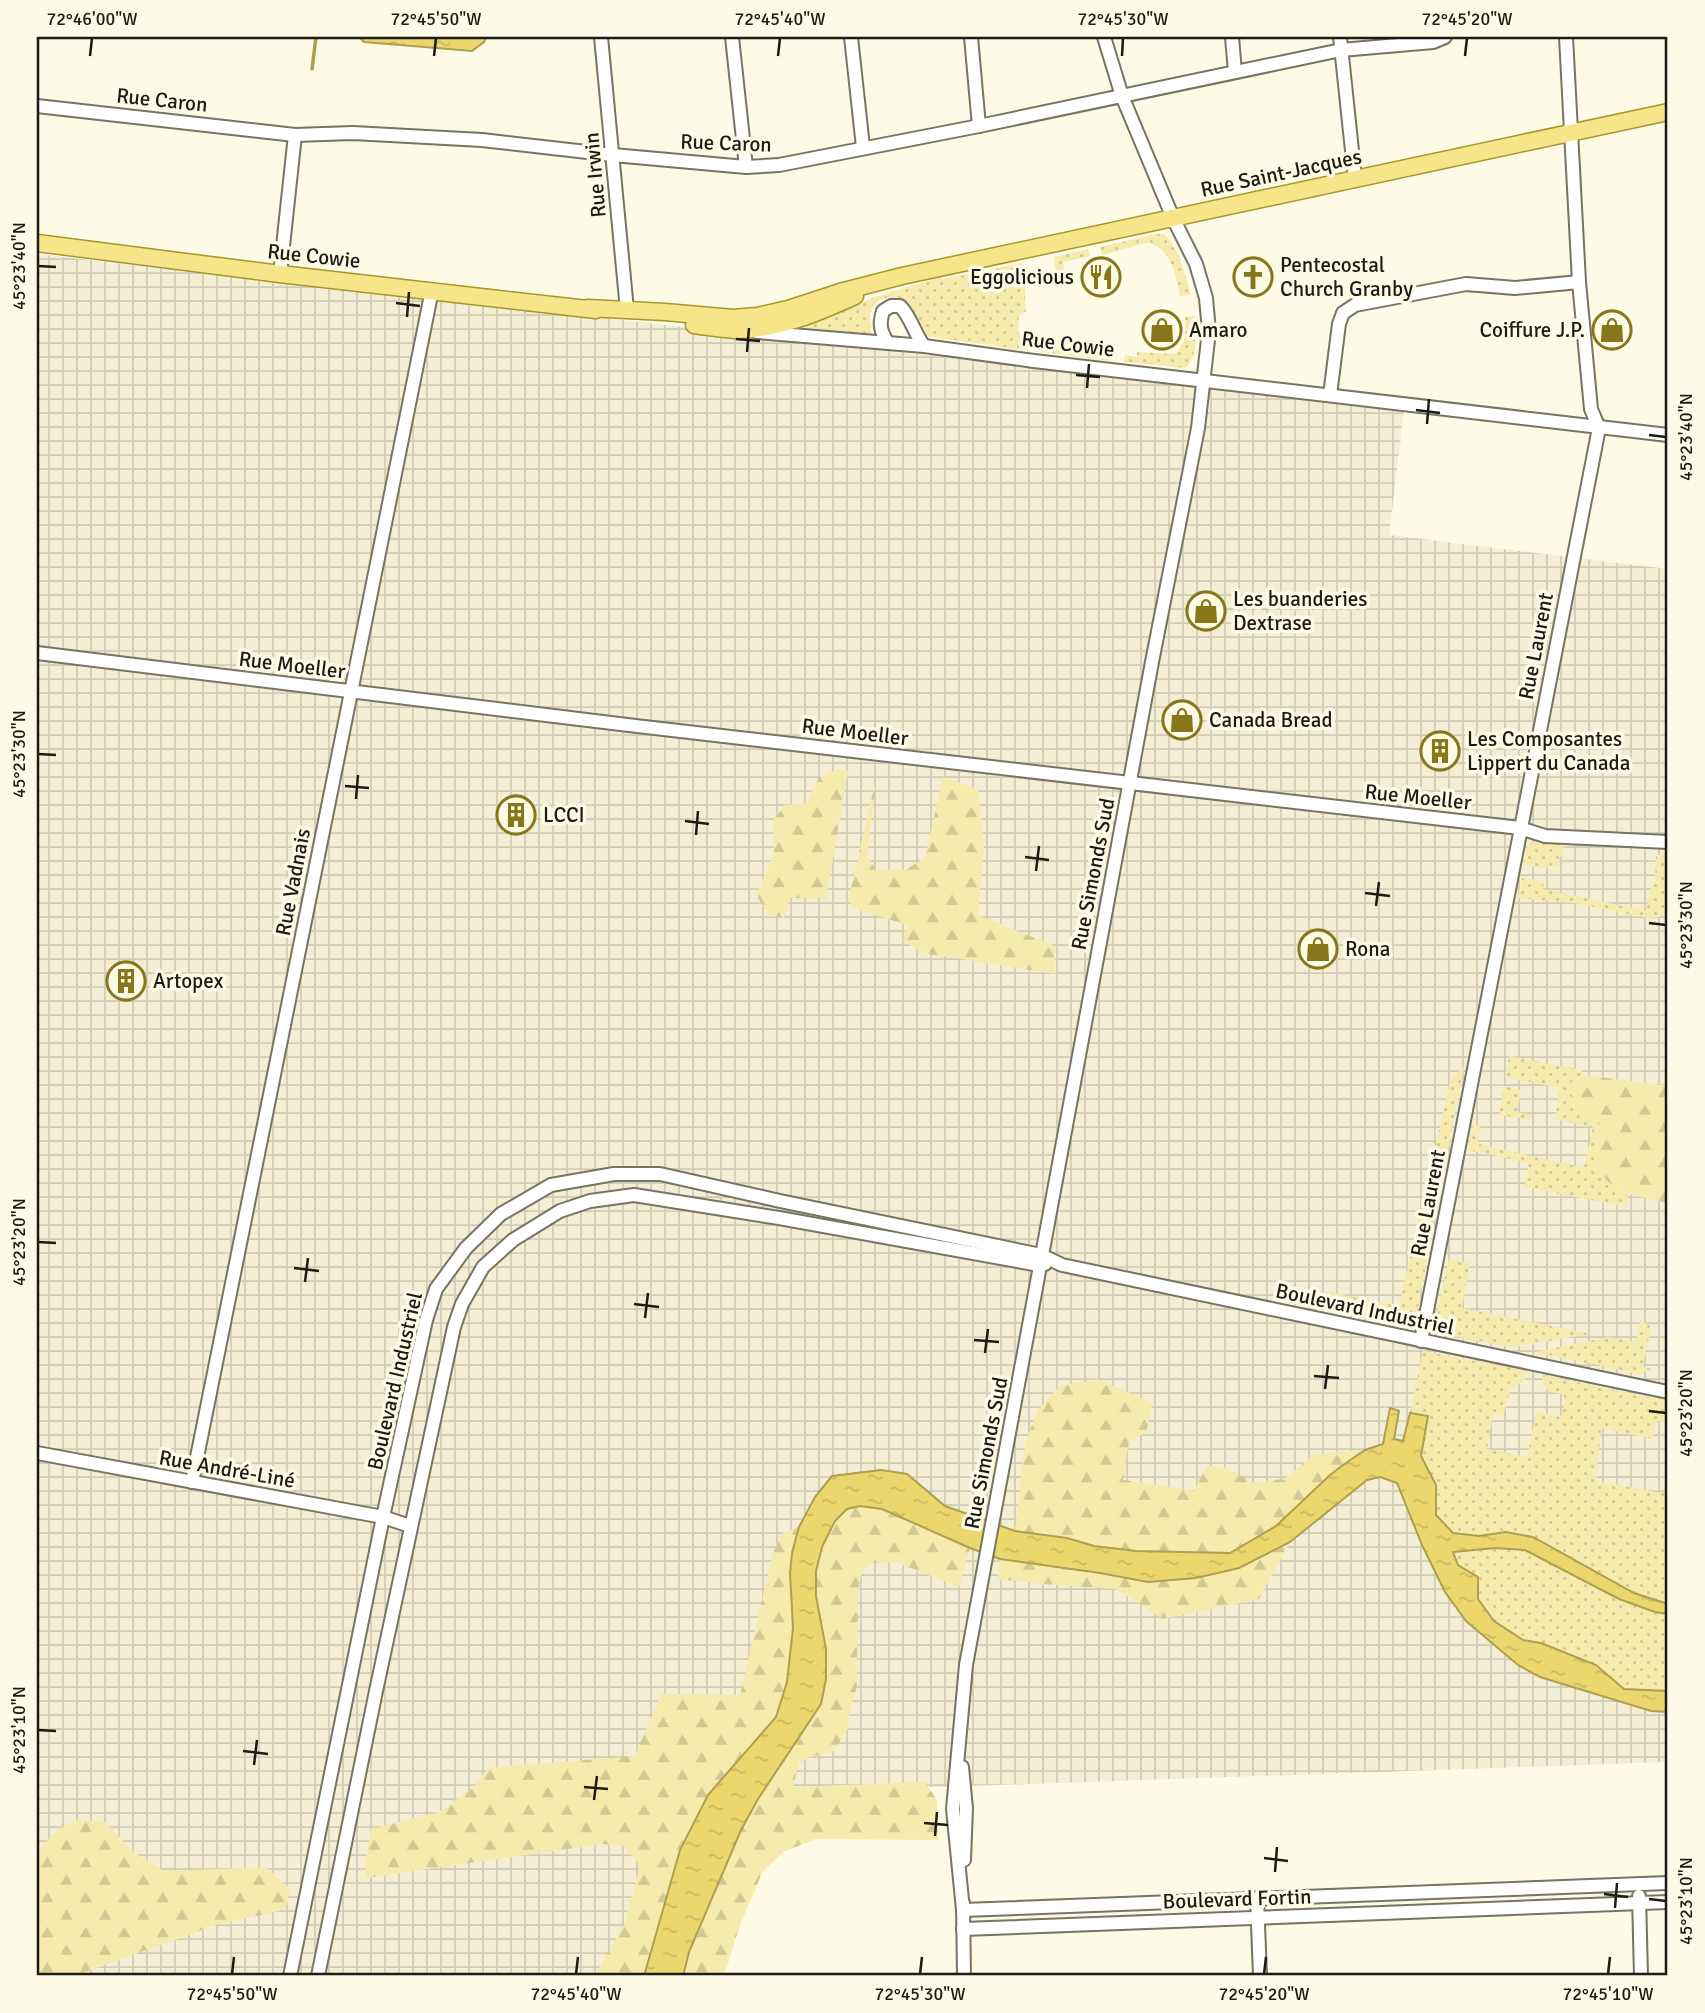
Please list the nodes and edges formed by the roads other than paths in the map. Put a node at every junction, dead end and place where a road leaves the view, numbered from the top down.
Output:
1 (601, 37) edge
2 (732, 37) edge
3 (851, 37) edge
4 (971, 37) edge
5 (1104, 37) edge
6 (1232, 37) edge
7 (1340, 37) edge
8 (1445, 37) edge
9 (1566, 37) edge
10 (1341, 50) junction
11 (1235, 72) junction
12 (1122, 96) junction
13 (37, 106) edge
14 (1668, 112) edge
15 (979, 126) junction
16 (1570, 133) junction
17 (295, 135) junction
18 (863, 147) junction
19 (613, 155) junction
20 (746, 167) junction
21 (1355, 179) junction
22 (1173, 218) junction
23 (37, 243) edge
24 (280, 274) junction
25 (902, 275) junction
26 (1580, 282) junction
27 (432, 290) junction
28 (588, 308) junction
29 (627, 310) junction
30 (736, 330) junction
31 (888, 343) junction
32 (924, 346) junction
33 (1205, 381) junction
34 (1330, 395) junction
35 (1599, 428) junction
36 (1668, 435) edge
37 (37, 653) edge
38 (351, 692) junction
39 (1129, 784) junction
40 (1520, 828) junction
41 (1668, 842) edge
42 (1040, 1260) junction
43 (1421, 1341) junction
44 (1668, 1392) edge
45 (37, 1453) edge
46 (192, 1482) junction
47 (383, 1517) junction
48 (410, 1526) junction
49 (1668, 1883) edge
50 (1639, 1884) junction
51 (1497, 1889) junction
52 (1365, 1894) junction
53 (1257, 1898) junction
54 (1668, 1902) edge
55 (1639, 1903) junction
56 (1110, 1904) junction
57 (1497, 1909) junction
58 (962, 1910) junction
59 (1366, 1914) junction
60 (1258, 1918) junction
61 (1111, 1923) junction
62 (963, 1929) junction
63 (290, 1976) edge
64 (318, 1976) edge
65 (964, 1976) edge
66 (1260, 1976) edge
67 (1641, 1976) edge

1 - 19 street, Rue Irwin
2 - 20 street
3 - 18 street
4 - 15 street
5 - 12 street, Rue Simonds Sud
6 - 11 street
7 - 10 street
8 - 10 street, Rue Caron
9 - 16 street, Rue Laurent
10 - 11 street, Rue Caron
10 - 21 street
11 - 12 street, Rue Caron
12 - 15 street, Rue Caron
12 - 22 street, Rue Simonds Sud
13 - 17 street, Rue Caron
14 - 16 main road, Rue Saint-Jacques
15 - 18 street, Rue Caron
16 - 21 main road, Rue Saint-Jacques
16 - 26 street, Rue Laurent
17 - 19 street, Rue Caron
17 - 24 street
18 - 20 street, Rue Caron
19 - 20 street, Rue Caron
19 - 29 street, Rue Irwin
21 - 22 main road, Rue Saint-Jacques
22 - 25 main road, Rue Saint-Jacques
22 - 33 street, Rue Simonds Sud
23 - 24 main road, Rue Cowie
24 - 27 main road, Rue Cowie
25 - 29 main road, Rue Saint-Jacques
25 - 30 main road, Rue Saint-Jacques
26 - 34 street
26 - 35 street, Rue Laurent
27 - 28 main road, Rue Cowie
27 - 38 street, Rue Vadnais
28 - 29 main road, Rue Cowie
28 - 30 main road, Rue Cowie
30 - 31 street, Rue Cowie
31 - 32 street, Rue Cowie
31 - 32 street
32 - 33 street, Rue Cowie
33 - 34 street, Rue Cowie
33 - 39 street, Rue Simonds Sud
34 - 35 street, Rue Cowie
35 - 36 street, Rue Cowie
35 - 40 street, Rue Laurent
37 - 38 street, Rue Moeller
38 - 39 street, Rue Moeller
38 - 46 street, Rue Vadnais
39 - 40 street, Rue Moeller
39 - 42 street, Rue Simonds Sud
40 - 41 street, Rue Moeller
40 - 43 street, Rue Laurent
42 - 43 street, Boulevard Industriel
42 - 47 street, Boulevard Industriel
42 - 48 street, Boulevard Industriel
42 - 58 street, Rue Simonds Sud
43 - 44 street, Boulevard Industriel
45 - 46 street, Rue André-Liné
46 - 47 street, Rue André-Liné
47 - 48 street, Rue André-Liné
47 - 63 street, Boulevard Industriel
48 - 64 street, Boulevard Industriel
49 - 50 street, Boulevard Fortin
50 - 51 street, Boulevard Fortin
50 - 55 street
51 - 52 street, Boulevard Fortin
51 - 57 street
52 - 53 street, Boulevard Fortin
52 - 59 street
53 - 56 street, Boulevard Fortin
53 - 60 street
54 - 55 street, Boulevard Fortin
55 - 57 street, Boulevard Fortin
55 - 67 street
56 - 58 street, Boulevard Fortin
56 - 61 street
57 - 59 street, Boulevard Fortin
58 - 62 street, Rue Simonds Sud
59 - 60 street, Boulevard Fortin
60 - 61 street, Boulevard Fortin
60 - 66 street
61 - 62 street, Boulevard Fortin
62 - 65 street, Rue Simonds Sud

